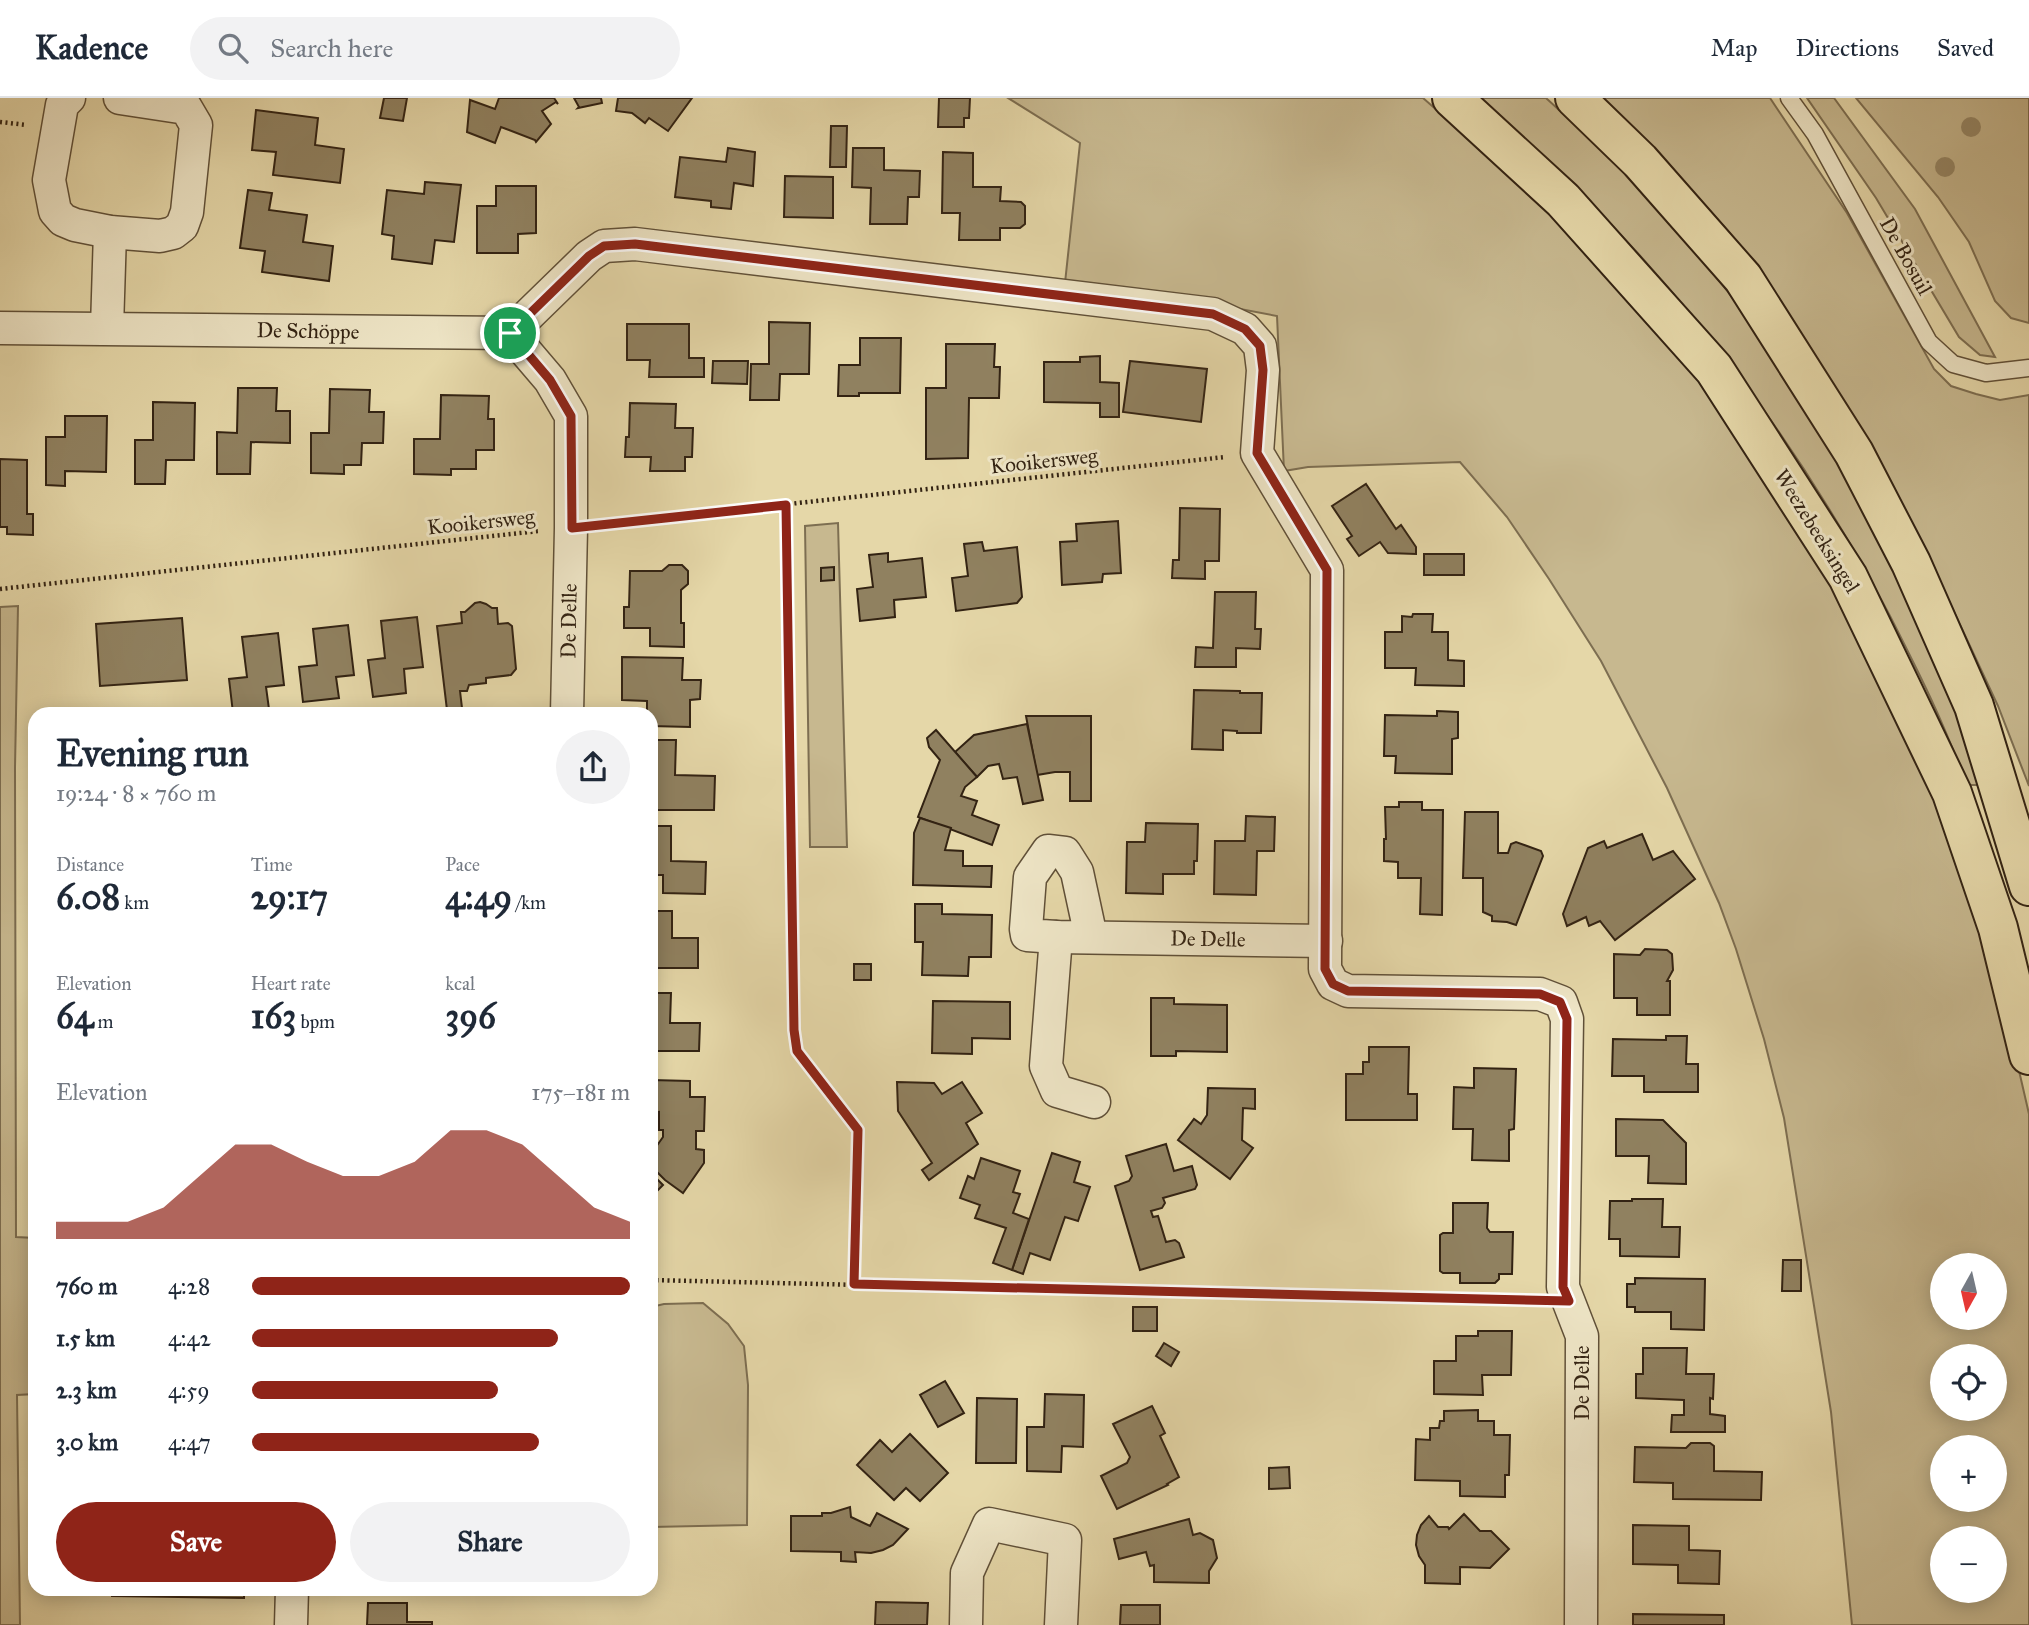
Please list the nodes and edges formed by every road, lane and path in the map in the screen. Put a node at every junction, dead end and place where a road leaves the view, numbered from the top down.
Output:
1 (69, 98) edge
2 (120, 98) edge
3 (1452, 98) edge
4 (1575, 98) edge
5 (1789, 98) edge
6 (110, 232) junction
7 (0, 328) edge
8 (107, 328) junction
9 (510, 333) junction
10 (2029, 368) edge
11 (1257, 453) junction
12 (786, 505) junction
13 (572, 528) junction
14 (0, 589) edge
15 (567, 707) edge
16 (2029, 886) edge
17 (1056, 937) junction
18 (1091, 937) junction
19 (1326, 941) junction
20 (2029, 1055) edge
21 (1094, 1102) dead end
22 (658, 1280) edge
23 (854, 1284) junction
24 (1569, 1301) junction
25 (292, 1596) edge
26 (291, 1625) edge
27 (966, 1625) edge
28 (1061, 1625) edge
29 (1580, 1625) edge

1 - 6 street
2 - 6 street
3 - 20 main road, Weezebeeksingel
4 - 16 main road
5 - 10 lane, De Bosuil
6 - 8 street
7 - 8 street, De Schöppe
8 - 9 street, De Schöppe
9 - 11 street
9 - 13 street
11 - 12 path, Kooikersweg
11 - 19 street, De Delle
12 - 13 path, Kooikersweg
12 - 23 path
13 - 14 path, Kooikersweg
13 - 15 street, De Delle
17 - 18 street, De Delle
17 - 18 street, De Delle
17 - 21 street
18 - 19 street, De Delle
19 - 24 street, De Delle
22 - 23 path
23 - 24 path
24 - 29 street, De Delle
25 - 26 street
27 - 28 street

